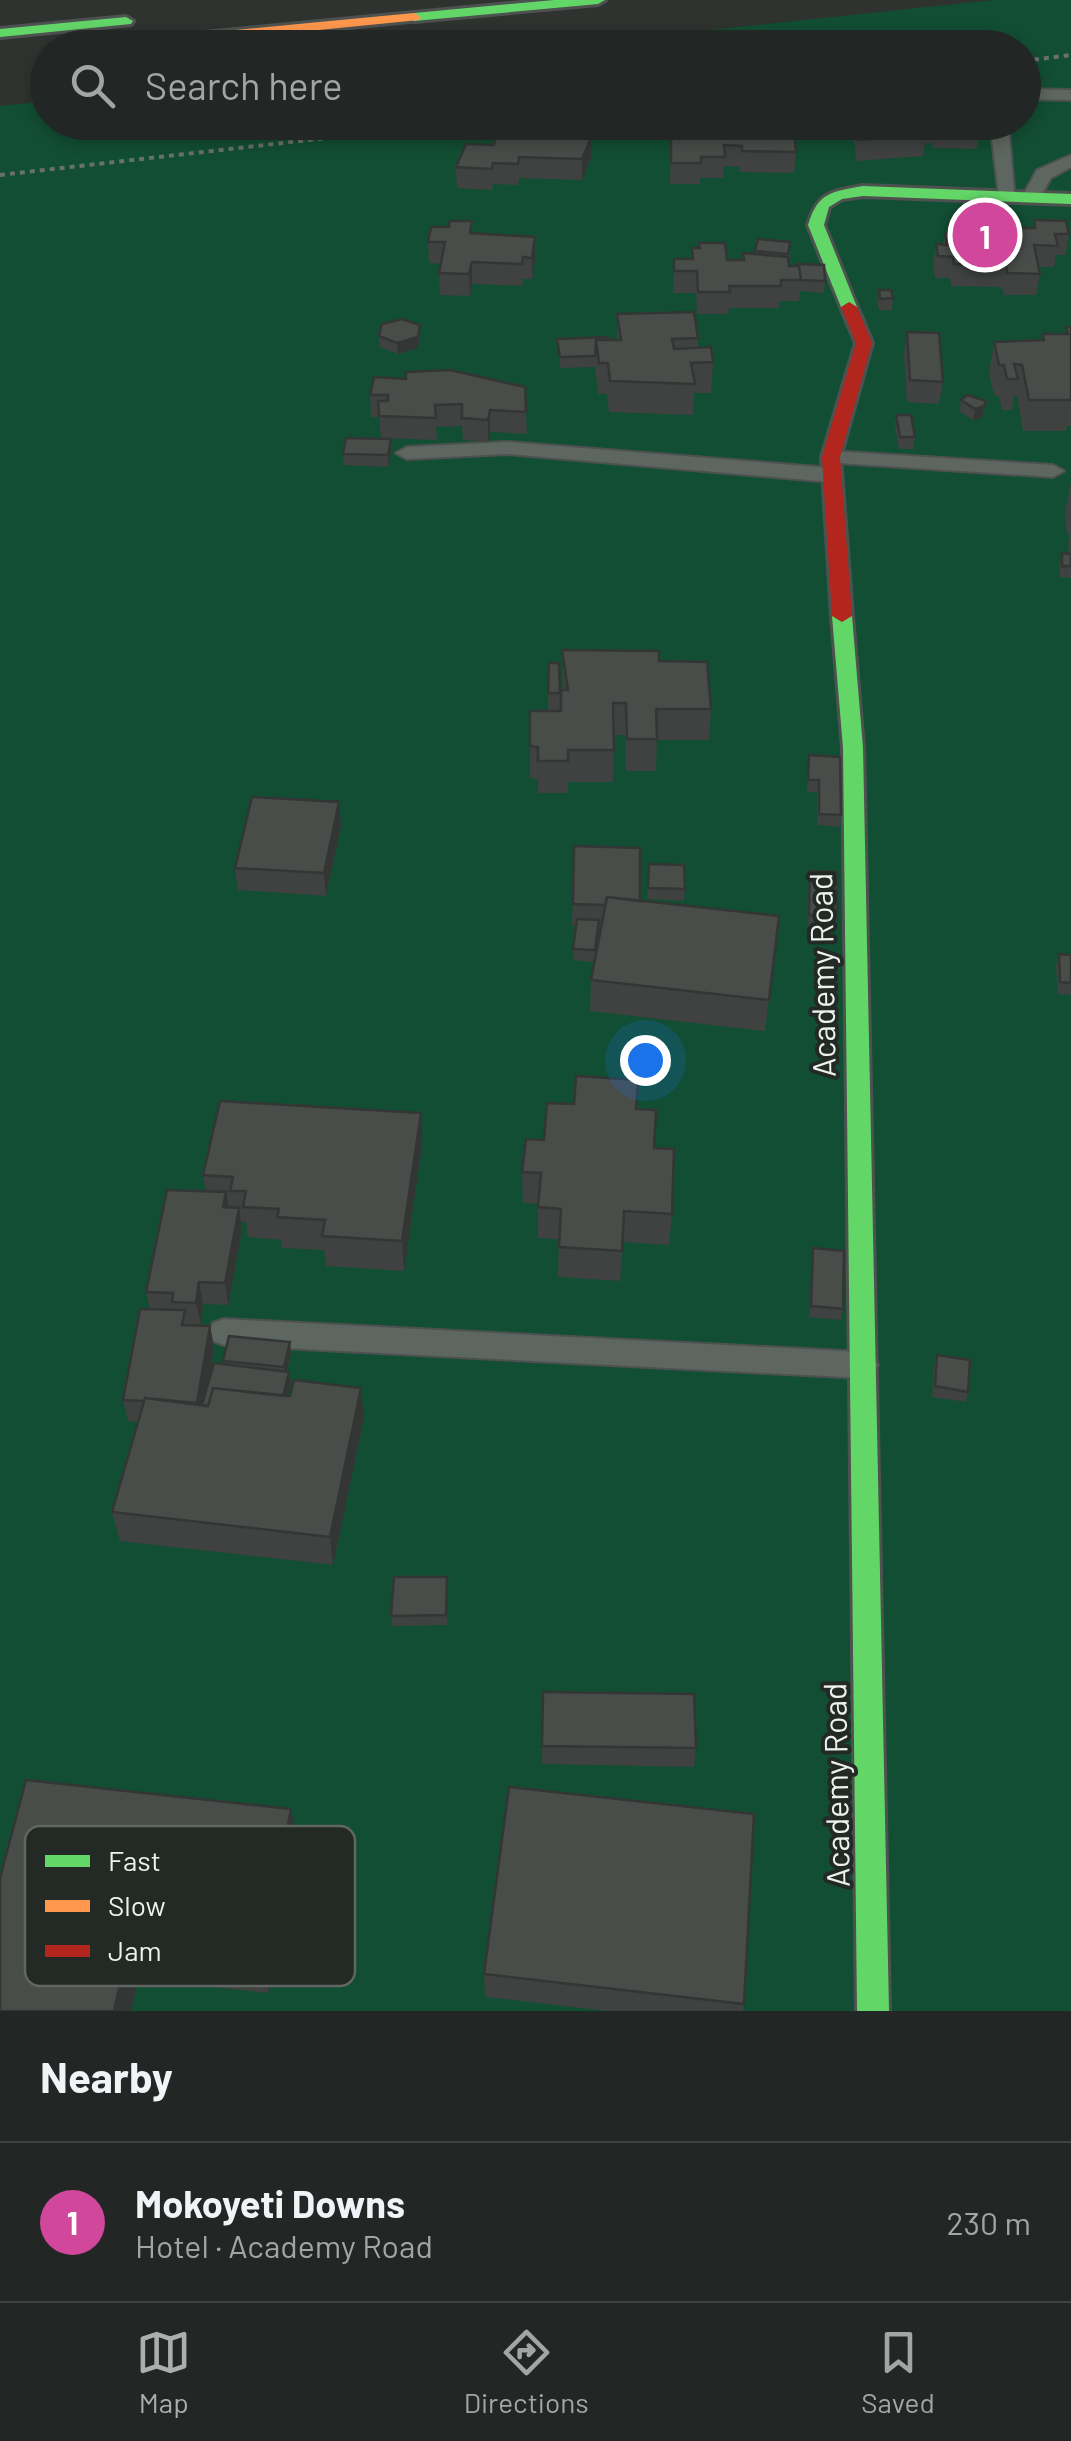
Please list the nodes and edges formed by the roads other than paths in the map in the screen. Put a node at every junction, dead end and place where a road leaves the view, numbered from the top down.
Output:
1 (356, 0) edge
2 (598, 0) edge
3 (30, 30) edge
4 (32, 30) edge
5 (279, 30) edge
6 (0, 33) edge
7 (30, 53) edge
8 (0, 56) edge
9 (1041, 94) edge
10 (1071, 95) edge
11 (1004, 140) edge
12 (1071, 160) edge
13 (1019, 197) junction
14 (1071, 199) edge
15 (408, 453) dead end
16 (831, 466) junction
17 (1053, 471) dead end
18 (224, 1332) dead end
19 (862, 1365) junction
20 (873, 2011) edge

1 - 4 main road
2 - 5 main road
3 - 6 main road
7 - 8 main road
9 - 10 lane
11 - 13 lane
12 - 13 lane
13 - 14 main road, Academy Road
13 - 16 main road, Academy Road
15 - 16 lane
16 - 17 lane
16 - 19 main road, Academy Road
18 - 19 lane
19 - 20 main road, Academy Road

